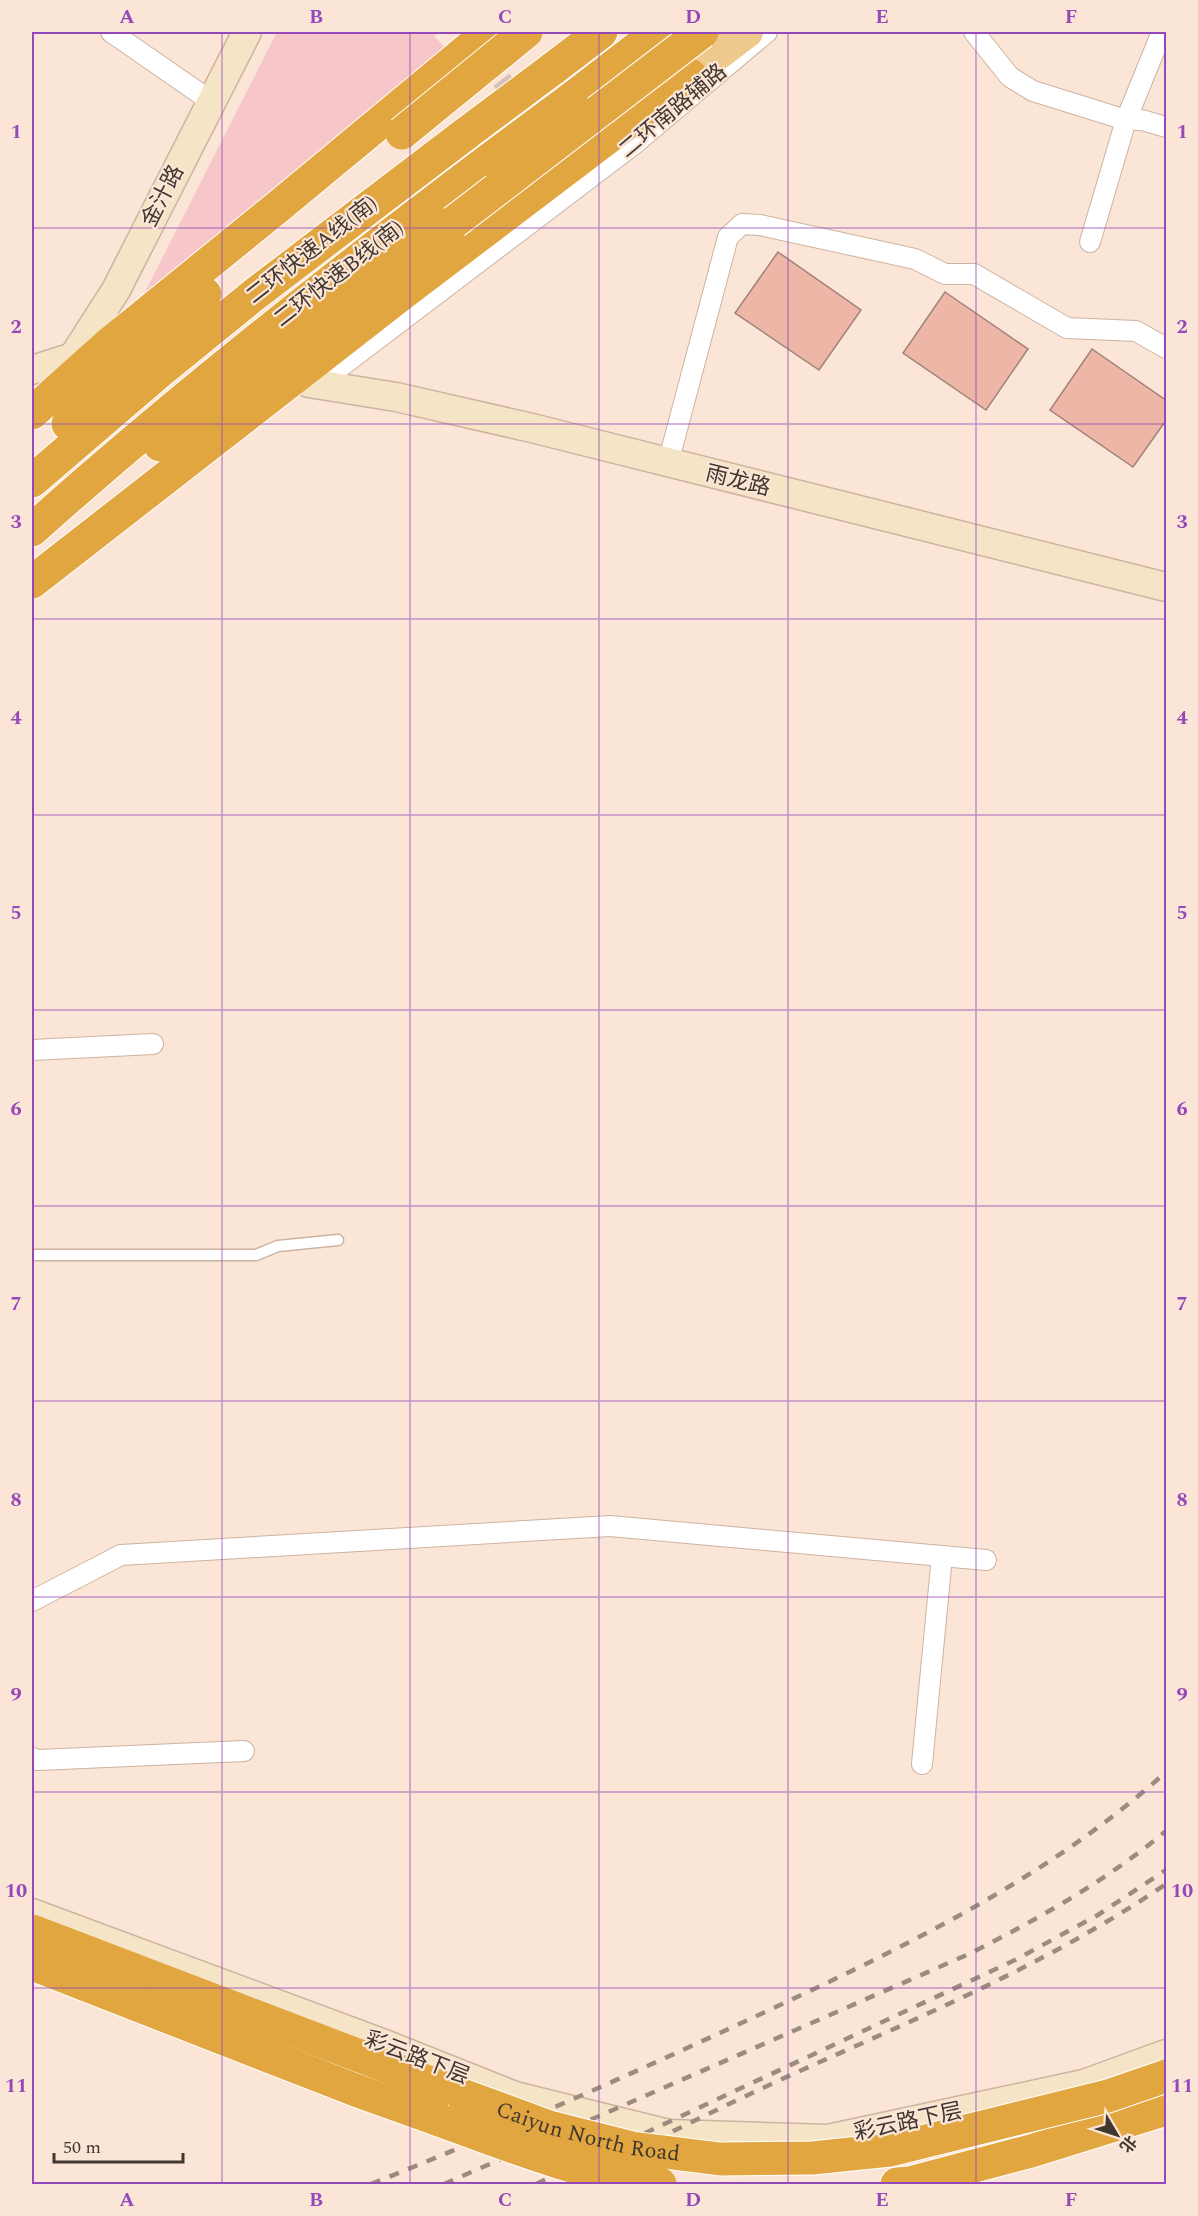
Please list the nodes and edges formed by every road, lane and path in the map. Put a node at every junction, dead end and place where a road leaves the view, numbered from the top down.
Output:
1 (111, 32) edge
2 (248, 32) edge
3 (512, 32) edge
4 (526, 32) edge
5 (601, 32) edge
6 (658, 32) edge
7 (702, 32) edge
8 (745, 32) edge
9 (767, 32) edge
10 (974, 32) edge
11 (1162, 32) edge
12 (473, 33) edge
13 (690, 75) joint
14 (202, 95) dead end
15 (1126, 120) junction
16 (394, 125) junction
17 (1167, 127) edge
18 (1090, 242) dead end
19 (1167, 348) edge
20 (32, 370) edge
21 (313, 383) joint
22 (32, 413) edge
23 (32, 461) edge
24 (668, 463) junction
25 (32, 481) edge
26 (32, 530) edge
27 (32, 541) edge
28 (32, 582) edge
29 (1167, 587) edge
30 (153, 1044) dead end
31 (32, 1050) edge
32 (338, 1240) dead end
33 (32, 1254) edge
34 (942, 1556) junction
35 (986, 1560) dead end
36 (32, 1601) edge
37 (243, 1751) dead end
38 (32, 1758) edge
39 (922, 1764) dead end
40 (32, 1913) edge
41 (32, 1932) edge
42 (32, 1964) edge
43 (32, 1981) edge
44 (1167, 2054) edge
45 (1167, 2076) edge
46 (1167, 2109) edge
47 (1167, 2122) edge
48 (683, 2134) junction
49 (606, 2184) edge
50 (660, 2184) edge
51 (897, 2184) edge
52 (950, 2184) edge

1 - 14 street
2 - 20 street, 金汁路
3 - 16 highway
4 - 16 highway, bridge
5 - 25 highway, 二环快速A线(南), bridge
6 - 26 highway, 二环快速B线(南), bridge
7 - 27 highway, bridge
8 - 13 main road
9 - 21 street, 二环南路辅路
10 - 15 street
11 - 15 street
12 - 16 highway
13 - 28 highway
15 - 17 street
15 - 18 street
16 - 22 highway
16 - 23 highway
19 - 24 street
21 - 24 street, 雨龙路
24 - 29 street, 雨龙路
30 - 31 street
32 - 33 lane
34 - 35 street
34 - 36 street
34 - 39 street
37 - 38 street
40 - 48 street, 彩云路下层
41 - 45 highway, Caiyun North Road, bridge
42 - 50 highway, Caiyun North Road, bridge
43 - 49 street
44 - 48 street, 彩云路下层
46 - 51 highway
47 - 52 street
48 - 49 street

